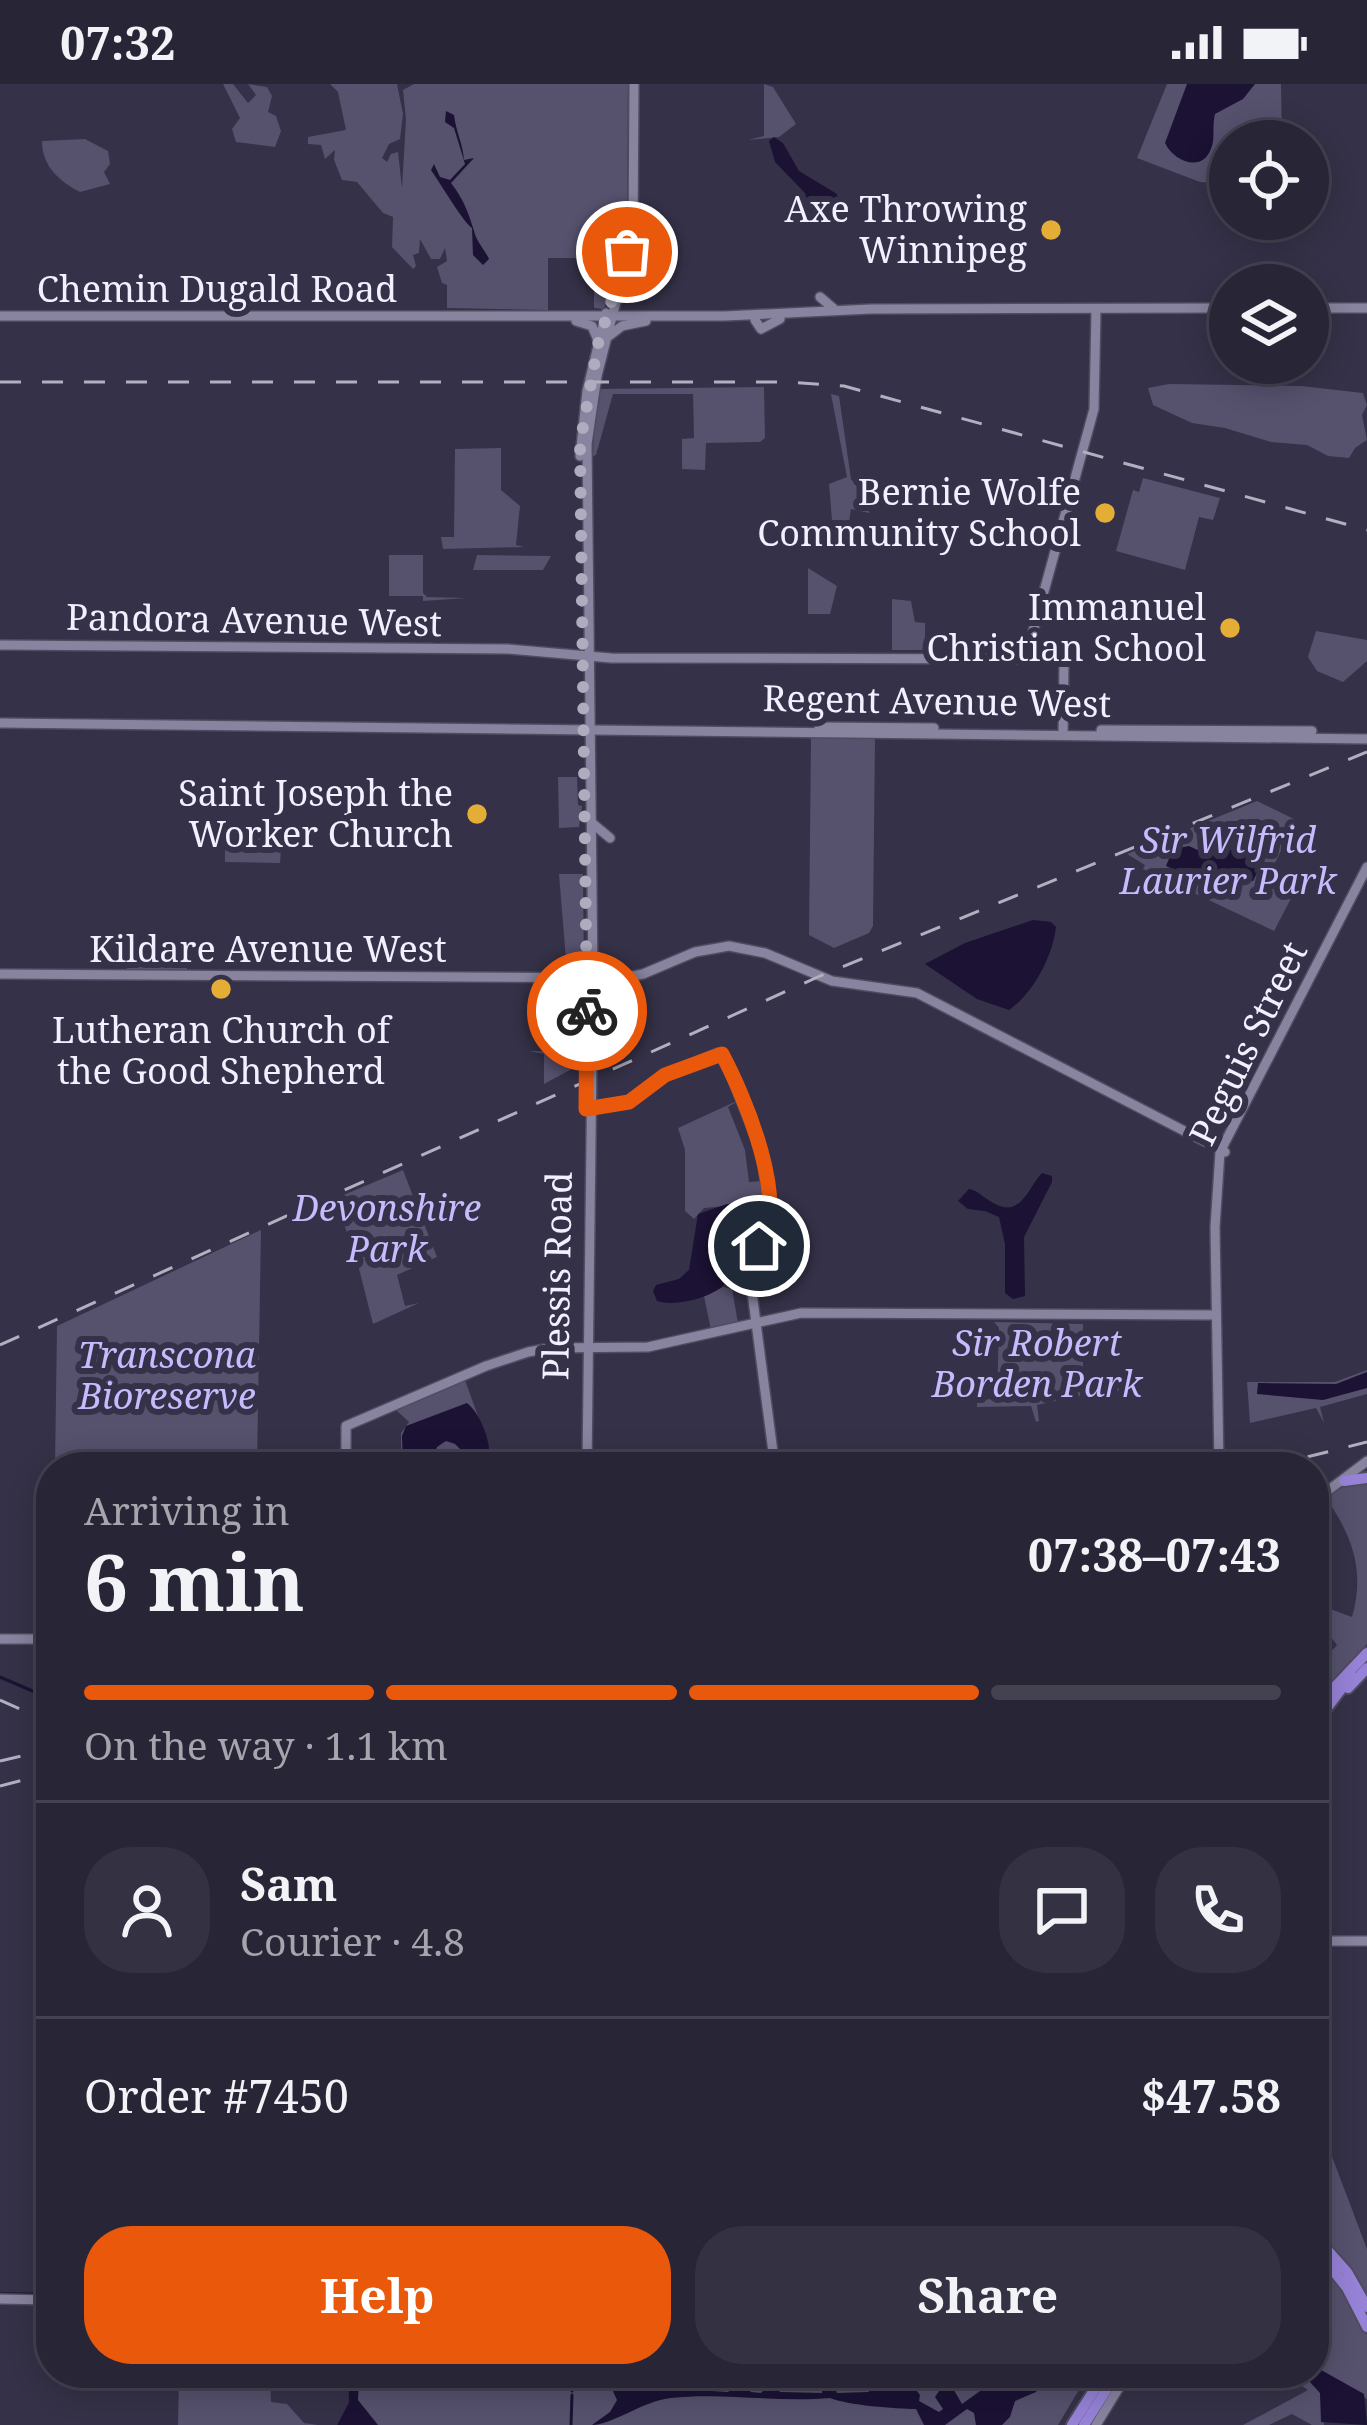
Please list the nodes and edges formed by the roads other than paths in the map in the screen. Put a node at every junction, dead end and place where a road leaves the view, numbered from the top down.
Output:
1 (634, 84) edge
2 (632, 228) junction
3 (617, 296) junction
4 (1094, 308) junction
5 (839, 310) junction
6 (1113, 311) junction
7 (1209, 311) edge
8 (1329, 311) edge
9 (1367, 311) edge
10 (802, 313) junction
11 (0, 316) edge
12 (634, 316) junction
13 (557, 318) junction
14 (608, 318) junction
15 (757, 318) junction
16 (576, 321) junction
17 (646, 321) junction
18 (1098, 327) junction
19 (602, 342) junction
20 (0, 645) edge
21 (587, 652) junction
22 (1026, 657) junction
23 (591, 711) junction
24 (1063, 716) junction
25 (0, 722) edge
26 (606, 728) junction
27 (1078, 730) junction
28 (589, 731) junction
29 (1063, 732) junction
30 (1250, 734) junction
31 (1367, 736) edge
32 (592, 823) junction
33 (591, 849) junction
34 (1367, 867) edge
35 (1367, 877) edge
36 (0, 974) edge
37 (594, 978) junction
38 (589, 1109) junction
39 (1229, 1131) junction
40 (1204, 1143) junction
41 (1221, 1155) junction
42 (1217, 1318) junction
43 (756, 1325) junction
44 (589, 1336) junction
45 (586, 1351) junction
46 (603, 1352) junction
47 (588, 1367) junction
48 (346, 1452) edge
49 (585, 1452) edge
50 (585, 1452) edge
51 (773, 1452) edge
52 (1219, 1452) edge
53 (1367, 1462) edge
54 (1367, 1478) edge
55 (1344, 1481) junction
56 (1329, 1491) edge
57 (1329, 1492) edge
58 (0, 1639) edge
59 (36, 1639) edge
60 (1364, 1661) edge
61 (1329, 1695) edge
62 (1329, 1708) edge
63 (1329, 1941) edge
64 (1367, 1941) edge
65 (1329, 2252) edge
66 (1329, 2265) edge
67 (0, 2299) edge
68 (36, 2300) edge
69 (1367, 2307) edge
70 (1367, 2327) edge
71 (1095, 2388) edge
72 (1107, 2388) edge
73 (1119, 2388) edge
74 (1072, 2425) edge
75 (1084, 2425) edge
76 (1096, 2425) edge

1 - 2 main road, Plessis Road
2 - 3 main road, Plessis Road
2 - 14 main road, Plessis Road
3 - 12 main road
3 - 14 main road, Plessis Road
4 - 5 main road, Chemin Dugald Road
4 - 6 main road
4 - 6 main road, Chemin Dugald Road
4 - 15 main road, Chemin Dugald Road
4 - 18 main road
4 - 18 main road
5 - 10 main road, Chemin Dugald Road
5 - 10 main road
6 - 7 main road, Chemin Dugald Road
6 - 18 main road
8 - 9 main road
10 - 15 main road, Chemin Dugald Road
11 - 13 main road, Chemin Dugald Road
12 - 14 main road, Chemin Dugald Road
12 - 15 main road, Chemin Dugald Road
13 - 14 main road, Chemin Dugald Road
13 - 16 main road, Chemin Dugald Road
14 - 16 main road, Chemin Dugald Road
14 - 17 main road, Chemin Dugald Road
14 - 19 main road, Plessis Road
15 - 17 main road, Chemin Dugald Road
16 - 19 main road
17 - 19 main road
18 - 22 main road
19 - 21 main road, Plessis Road
20 - 21 main road, Pandora Avenue West
21 - 22 main road, Pandora Avenue West
21 - 23 main road, Plessis Road
21 - 28 main road, Plessis Road
22 - 24 main road, Pandora Avenue West
23 - 26 main road
23 - 28 main road, Plessis Road
24 - 27 main road
24 - 29 main road
25 - 28 main road, Regent Avenue West
26 - 28 main road
26 - 28 main road, Regent Avenue West
26 - 29 main road, Regent Avenue West
27 - 29 main road, Regent Avenue West
27 - 30 main road, Regent Avenue West
28 - 32 main road, Plessis Road
28 - 37 main road, Plessis Road
29 - 30 main road, Regent Avenue West
30 - 31 main road, Regent Avenue West
32 - 33 main road, Plessis Road
32 - 33 main road
33 - 37 main road, Plessis Road
34 - 39 main road, Peguis Street
35 - 41 main road, Peguis Street
36 - 37 main road, Kildare Avenue West
37 - 38 main road, Plessis Road
37 - 38 main road, Plessis Road
37 - 40 main road, Kildare Avenue West
38 - 43 main road
38 - 44 main road, Plessis Road
38 - 45 main road, Plessis Road
39 - 40 main road
39 - 41 main road, Peguis Street
40 - 41 main road, Kildare Avenue West
41 - 42 main road, Peguis Street
42 - 43 main road
42 - 52 main road, Peguis Street
43 - 46 main road
43 - 51 main road
44 - 45 main road, Plessis Road
44 - 46 main road
45 - 46 main road
45 - 47 main road, Plessis Road
45 - 48 main road
45 - 49 main road, Plessis Road
46 - 47 main road
47 - 50 main road, Plessis Road
53 - 55 main road
53 - 56 main road
54 - 55 main road
55 - 57 main road
58 - 59 main road
60 - 61 main road
60 - 62 main road
63 - 64 main road
65 - 69 main road
66 - 70 main road
67 - 68 main road
71 - 74 main road
72 - 75 main road
73 - 76 main road

